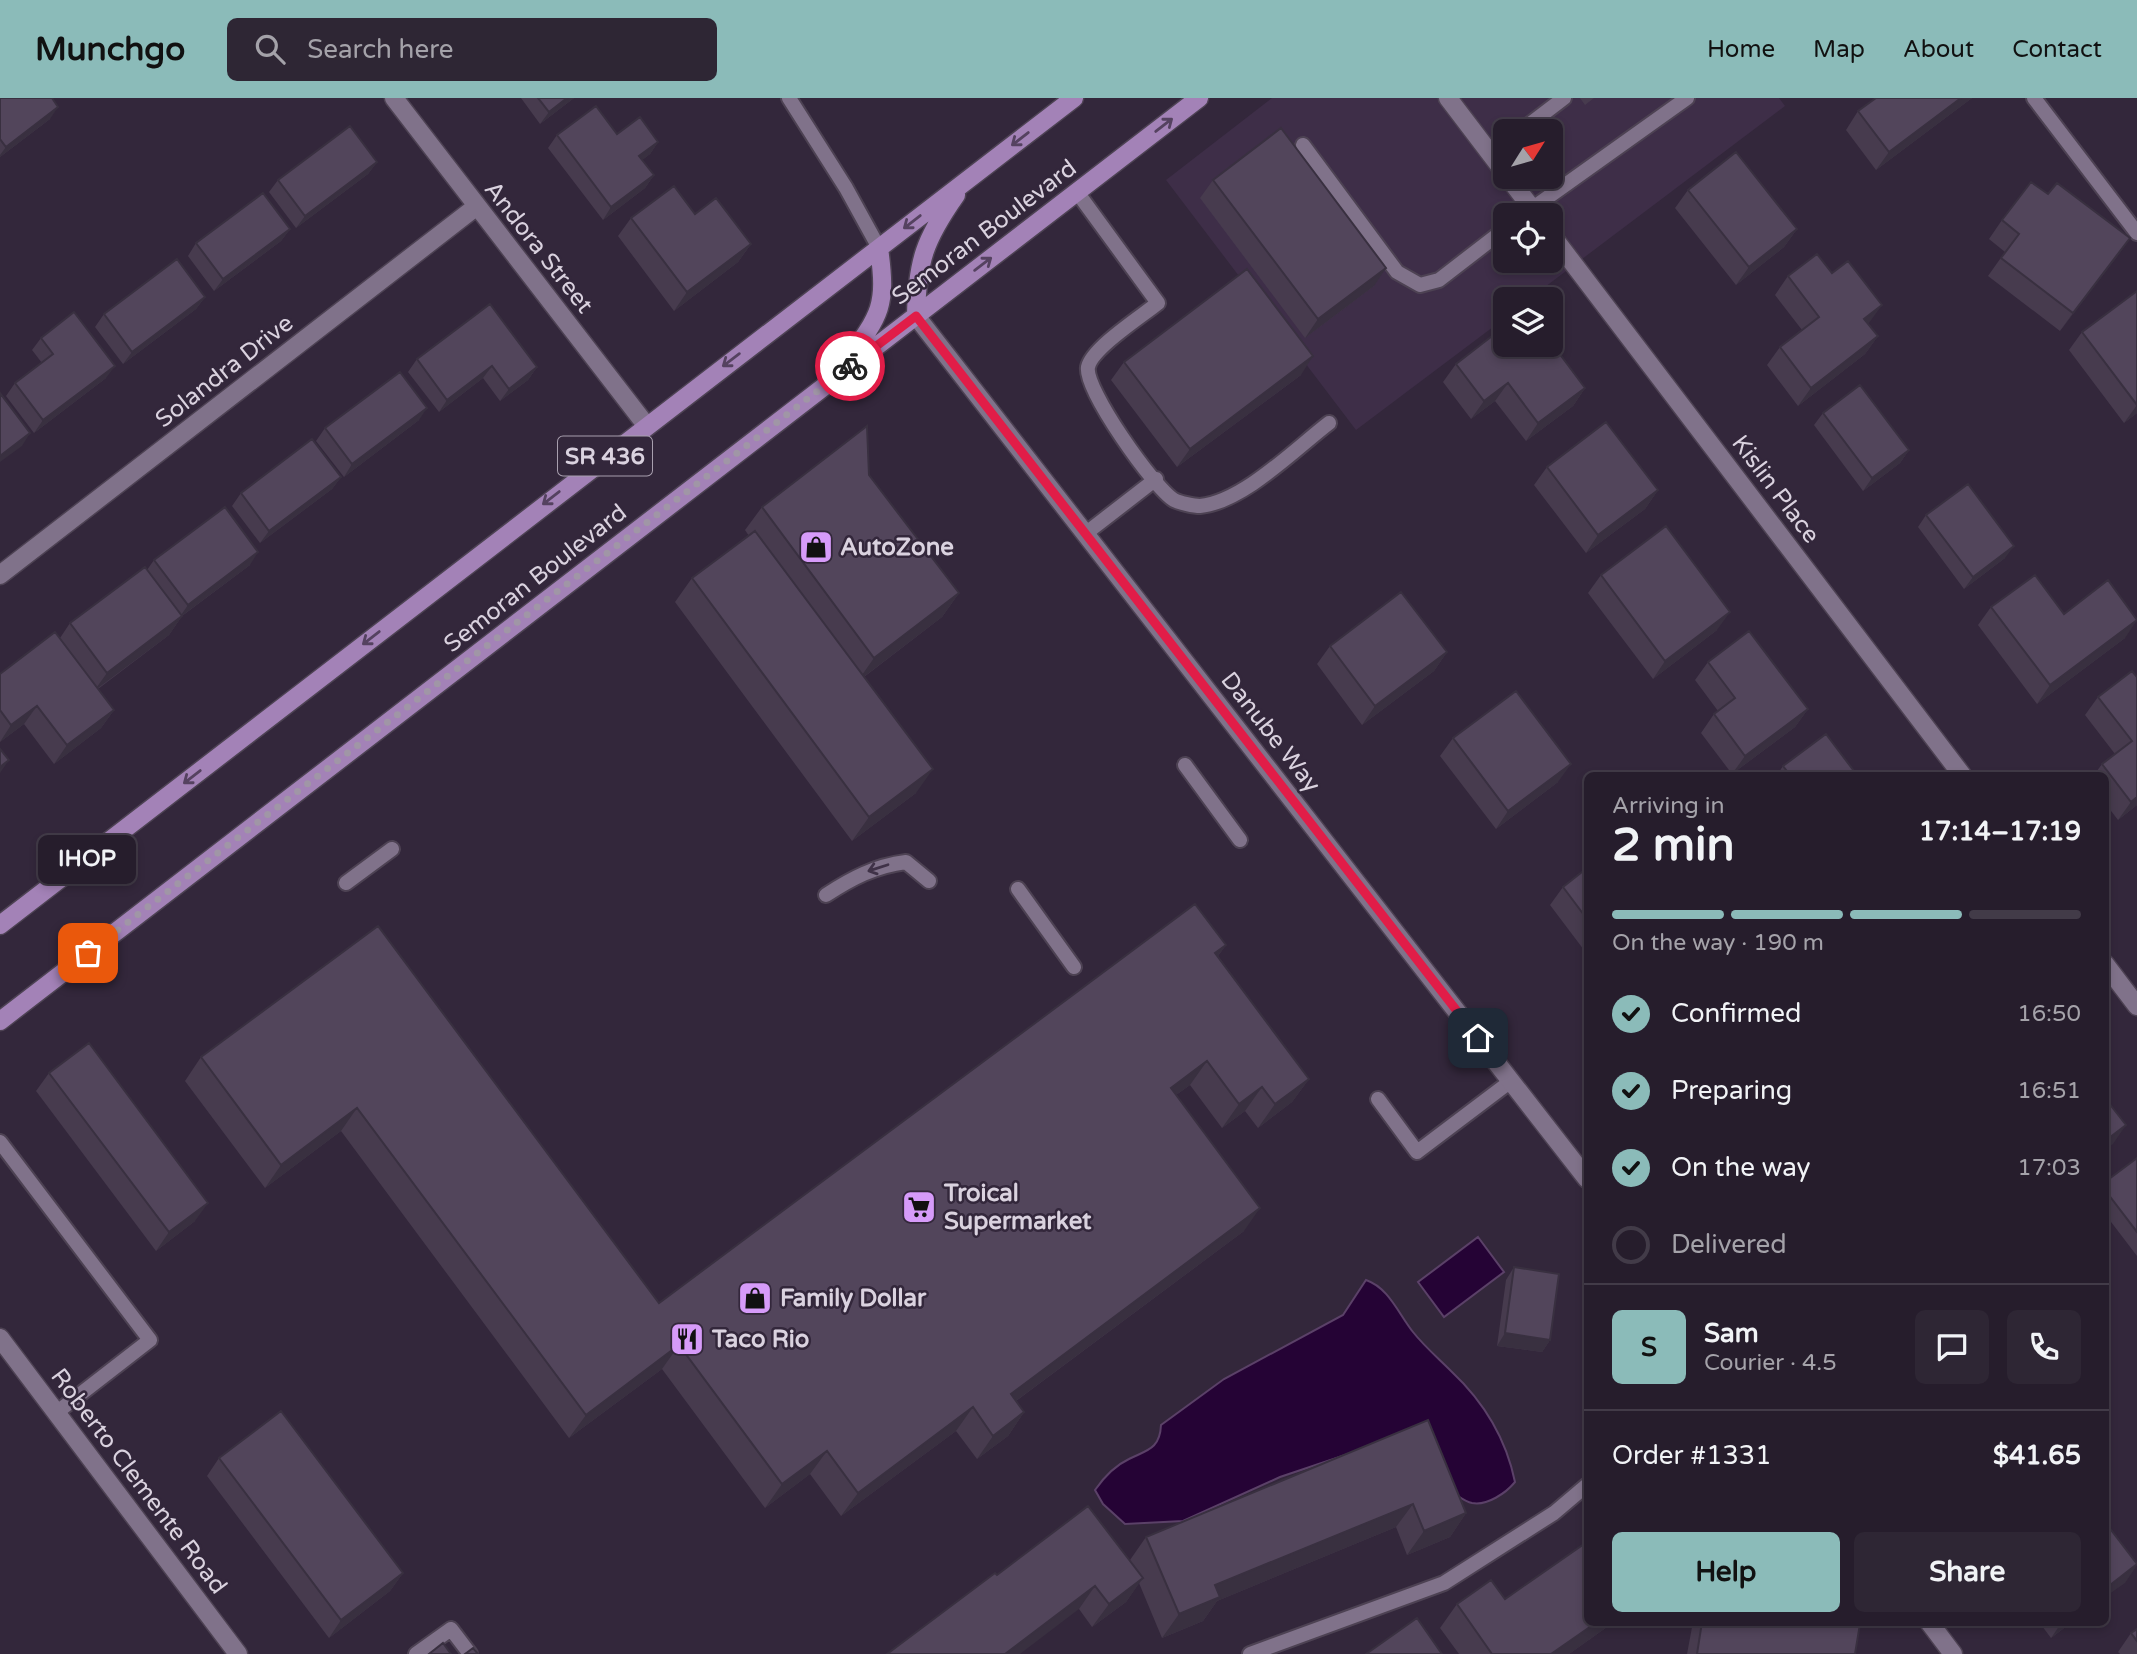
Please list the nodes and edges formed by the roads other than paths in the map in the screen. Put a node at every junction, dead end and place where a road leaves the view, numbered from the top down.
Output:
1 (394, 98) edge
2 (789, 98) edge
3 (1074, 98) edge
4 (1199, 98) edge
5 (1448, 98) edge
6 (1564, 98) edge
7 (1687, 98) edge
8 (2035, 98) edge
9 (1537, 119) edge
10 (1493, 144) edge
11 (1303, 145) dead end
12 (967, 181) junction
13 (1077, 192) junction
14 (1545, 203) edge
15 (477, 206) junction
16 (2137, 233) edge
17 (1493, 238) edge
18 (879, 248) junction
19 (1563, 250) edge
20 (916, 316) junction
21 (832, 380) junction
22 (1329, 423) dead end
23 (646, 425) junction
24 (1156, 479) junction
25 (1086, 534) junction
26 (0, 575) edge
27 (1185, 765) dead end
28 (1960, 772) edge
29 (1240, 840) dead end
30 (392, 849) dead end
31 (929, 881) dead end
32 (346, 883) dead end
33 (1018, 889) dead end
34 (826, 895) dead end
35 (0, 925) edge
36 (1074, 967) dead end
37 (2109, 969) edge
38 (2137, 1006) edge
39 (0, 1021) edge
40 (1511, 1082) junction
41 (1378, 1099) dead end
42 (0, 1142) edge
43 (1584, 1175) edge
44 (0, 1338) edge
45 (56, 1413) junction
46 (1584, 1488) edge
47 (1932, 1626) edge
48 (238, 1654) edge
49 (416, 1654) edge
50 (470, 1654) edge
51 (1253, 1654) edge
52 (1953, 1654) edge

1 - 15 street, Andora Street
2 - 18 lane
3 -> 12 main road, Semoran Boulevard / SR 436
13 -> 4 main road, Semoran Boulevard / SR 436
5 - 10 street
6 - 9 lane
7 - 14 lane
8 - 16 lane
11 - 17 lane
12 -> 18 main road, Semoran Boulevard / SR 436
12 - 20 main road
20 -> 13 main road, Semoran Boulevard / SR 436
13 - 24 lane
15 - 23 street, Andora Street
15 - 26 street, Solandra Drive
18 - 21 main road
18 -> 23 main road, Semoran Boulevard / SR 436
19 - 28 street, Kislin Place
20 - 21 main road, Semoran Boulevard / SR 436
20 - 25 street, Danube Way
21 - 39 main road, Semoran Boulevard / SR 436
22 - 24 lane
23 -> 35 main road, Semoran Boulevard / SR 436
24 - 25 lane
25 - 40 street, Danube Way
27 - 29 lane
30 - 32 lane
31 -> 34 lane
33 - 36 lane
37 - 38 street
40 - 41 lane
40 - 43 street, Danube Way
42 - 45 lane
44 - 45 street, Roberto Clemente Road
45 - 48 street, Roberto Clemente Road
46 - 51 lane
47 - 52 street
49 - 50 lane

